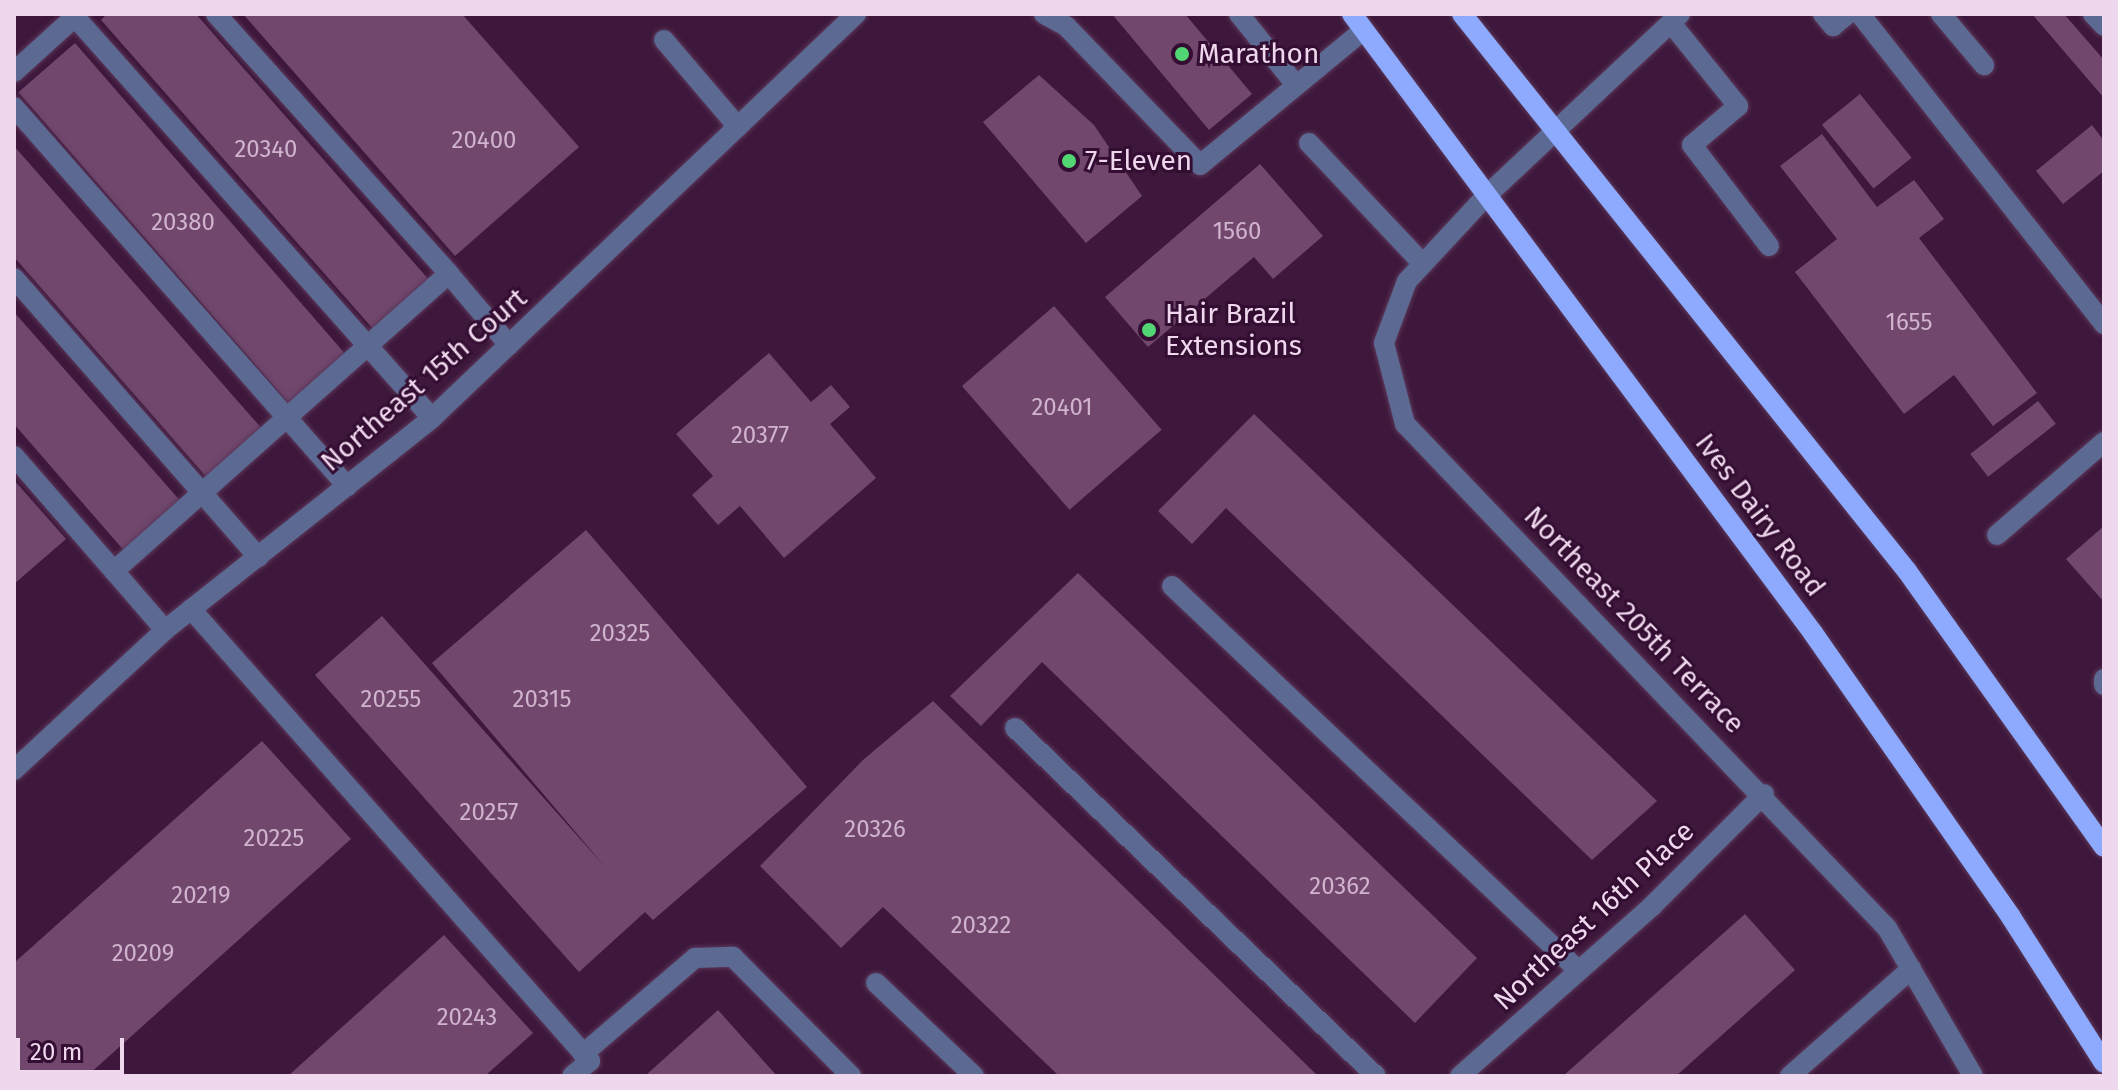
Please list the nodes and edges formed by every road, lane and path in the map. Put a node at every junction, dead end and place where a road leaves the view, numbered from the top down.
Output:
1 (216, 14) edge
2 (856, 14) edge
3 (1044, 14) edge
4 (1239, 14) edge
5 (1462, 14) edge
6 (1823, 14) edge
7 (1848, 14) edge
8 (1860, 14) edge
9 (1941, 14) edge
10 (2093, 14) edge
11 (76, 16) edge
12 (1676, 18) edge
13 (1358, 22) edge
14 (2104, 26) edge
15 (664, 40) dead end
16 (1984, 65) dead end
17 (14, 72) edge
18 (1296, 85) junction
19 (14, 107) edge
20 (738, 127) junction
21 (1556, 133) junction
22 (1309, 143) dead end
23 (1487, 195) junction
24 (1769, 246) dead end
25 (1423, 264) junction
26 (449, 274) junction
27 (14, 278) edge
28 (2104, 324) edge
29 (509, 345) junction
30 (367, 347) junction
31 (432, 418) junction
32 (286, 419) junction
33 (2104, 442) edge
34 (14, 456) edge
35 (347, 486) junction
36 (202, 493) junction
37 (1997, 535) dead end
38 (258, 557) junction
39 (114, 571) junction
40 (1172, 586) dead end
41 (191, 609) junction
42 (165, 630) junction
43 (1015, 728) dead end
44 (14, 770) edge
45 (1764, 794) junction
46 (2104, 847) edge
47 (1911, 969) junction
48 (1579, 971) junction
49 (876, 983) dead end
50 (583, 1054) junction
51 (2104, 1063) edge
52 (572, 1076) edge
53 (851, 1076) edge
54 (974, 1076) edge
55 (1376, 1076) edge
56 (1460, 1076) edge
57 (1790, 1076) edge
58 (1973, 1076) edge

1 - 26 street
2 - 20 street, Northeast 15th Court
3 - 18 street
4 - 18 street
5 - 21 main road
6 - 7 street
8 - 28 street
9 - 16 street
10 - 14 street
11 - 17 street
11 - 30 street
12 - 21 street, Northeast 205th Terrace
12 - 24 street
13 - 18 street
13 - 23 main road, Ives Dairy Road
15 - 20 street
19 - 32 street
20 - 29 street, Northeast 15th Court
21 - 23 street, Northeast 205th Terrace
21 - 46 main road
22 - 25 street
23 - 25 street, Northeast 205th Terrace
23 - 51 main road, Ives Dairy Road
25 - 45 street, Northeast 205th Terrace
26 - 29 street
26 - 30 street
27 - 36 street
29 - 31 street, Northeast 15th Court
30 - 31 street
30 - 32 street
31 - 35 street, Northeast 15th Court
32 - 35 street
32 - 36 street
33 - 37 street
34 - 39 street
35 - 38 street, Northeast 15th Court
36 - 38 street
36 - 39 street
38 - 41 street, Northeast 15th Court
39 - 42 street
40 - 48 street
41 - 42 street, Northeast 15th Court
41 - 50 street
42 - 44 street, Northeast 15th Court
43 - 55 street
45 - 47 street, Northeast 205th Terrace
45 - 48 street, Northeast 16th Place
47 - 57 street
47 - 58 street, Northeast 205th Terrace
48 - 56 street, Northeast 16th Place
49 - 54 street
50 - 52 street
50 - 53 street

